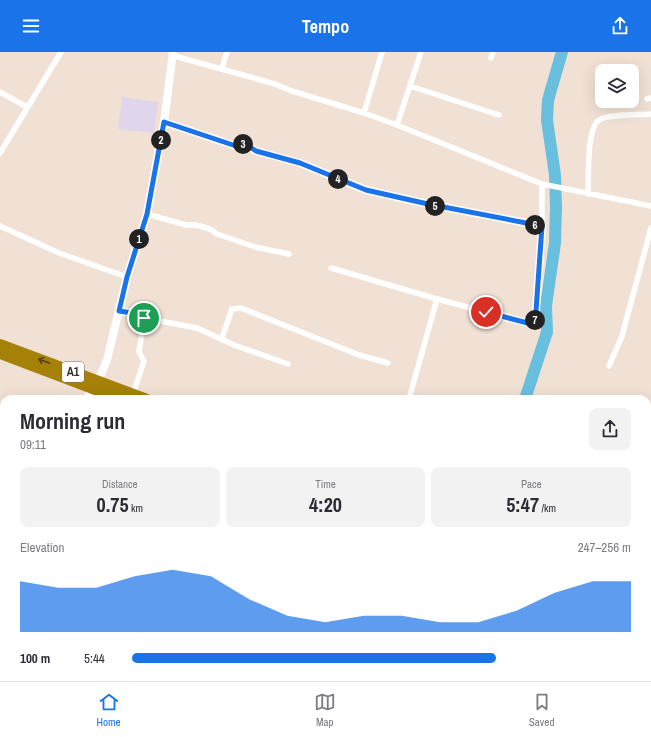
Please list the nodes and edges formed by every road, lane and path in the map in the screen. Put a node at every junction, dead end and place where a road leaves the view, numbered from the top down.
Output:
1 (61, 52) edge
2 (227, 52) edge
3 (382, 52) edge
4 (421, 52) edge
5 (175, 54) edge
6 (222, 68) junction
7 (410, 86) junction
8 (0, 92) edge
9 (27, 107) junction
10 (364, 113) junction
11 (651, 114) edge
12 (499, 115) dead end
13 (164, 122) junction
14 (397, 125) junction
15 (0, 153) edge
16 (545, 185) junction
17 (588, 194) junction
18 (651, 206) edge
19 (147, 214) junction
20 (0, 226) edge
21 (542, 226) junction
22 (651, 228) edge
23 (289, 254) dead end
24 (331, 268) dead end
25 (127, 277) junction
26 (437, 299) junction
27 (119, 311) junction
28 (144, 318) junction
29 (222, 338) junction
30 (0, 344) edge
31 (0, 354) edge
32 (388, 363) dead end
33 (288, 364) dead end
34 (609, 366) dead end
35 (96, 385) junction
36 (134, 394) joint
37 (89, 395) edge
38 (112, 395) edge
39 (410, 395) edge

1 - 9 street
2 - 6 street
3 - 10 street
4 - 7 street
5 - 6 street
5 - 13 street
6 - 10 street
7 - 12 street
7 - 14 street
8 - 9 street
9 - 15 street
10 - 14 street
11 - 17 street
13 - 19 street
13 - 21 street
14 - 16 street
16 - 17 street
16 - 21 street
17 - 18 street
19 - 23 street
19 - 25 street
20 - 25 street
21 - 26 street
22 - 34 street
24 - 26 street
25 - 27 street
26 - 39 street
27 - 28 street
27 - 35 street
28 - 29 street
28 - 36 street
29 - 32 street
29 - 33 street
35 -> 30 highway, A1
31 - 35 highway, A1
35 - 36 highway, A1
35 - 37 street
35 - 38 highway, A1

